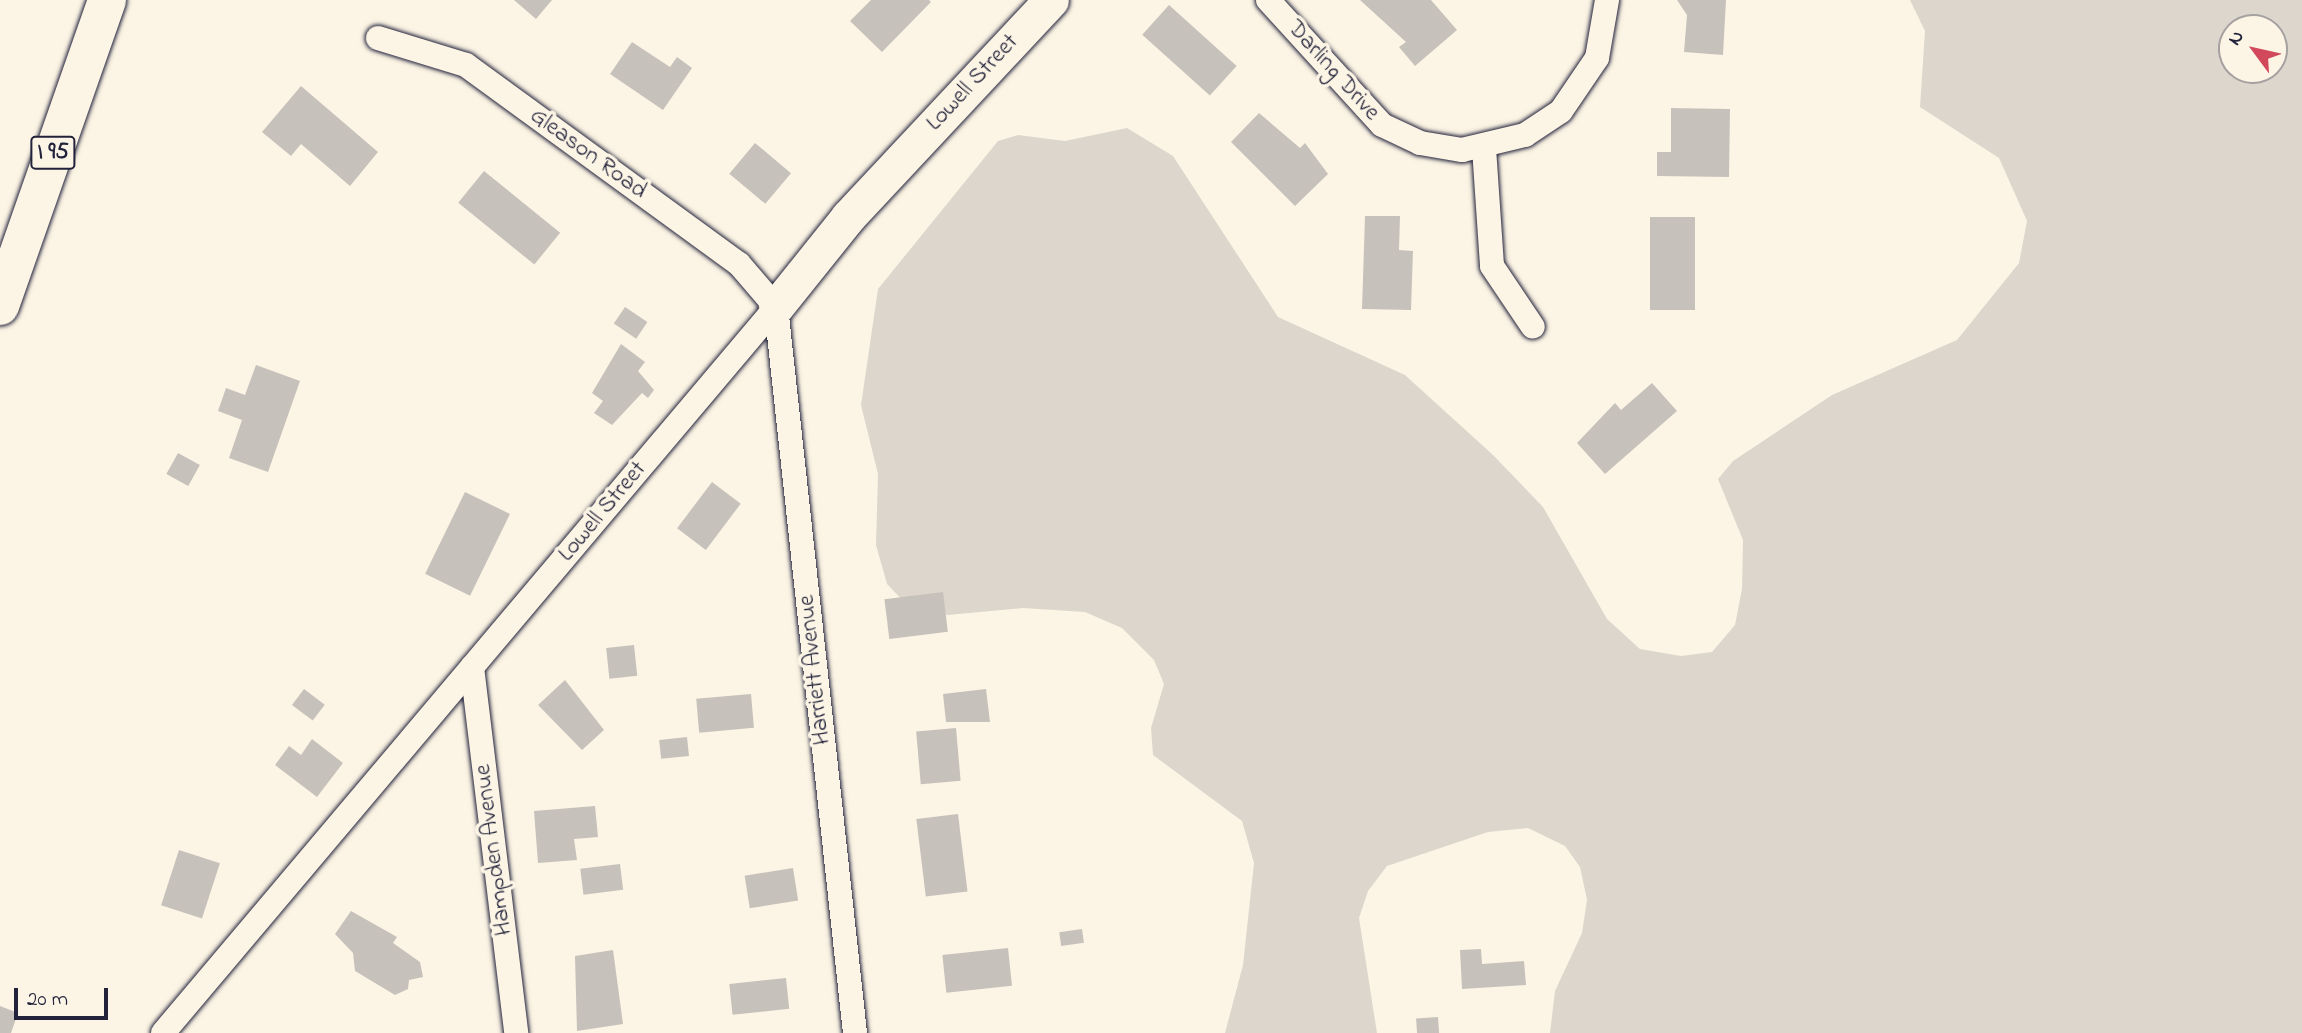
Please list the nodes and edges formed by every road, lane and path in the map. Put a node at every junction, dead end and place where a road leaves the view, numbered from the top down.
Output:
1 (107, 0) edge
2 (1051, 0) edge
3 (1268, 0) edge
4 (1607, 0) edge
5 (378, 38) dead end
6 (1484, 148) junction
7 (0, 306) edge
8 (776, 307) junction
9 (1533, 327) dead end
10 (472, 667) junction
11 (163, 1033) edge
12 (516, 1033) edge
13 (855, 1033) edge

1 - 7 highway, I 95
2 - 8 street, Lowell Street
3 - 6 street, Darling Drive
4 - 6 street, Darling Drive
5 - 8 street, Gleason Road
6 - 9 street
8 - 10 street, Lowell Street
8 - 13 street, Harriett Avenue
10 - 11 street, Lowell Street
10 - 12 street, Hampden Avenue

